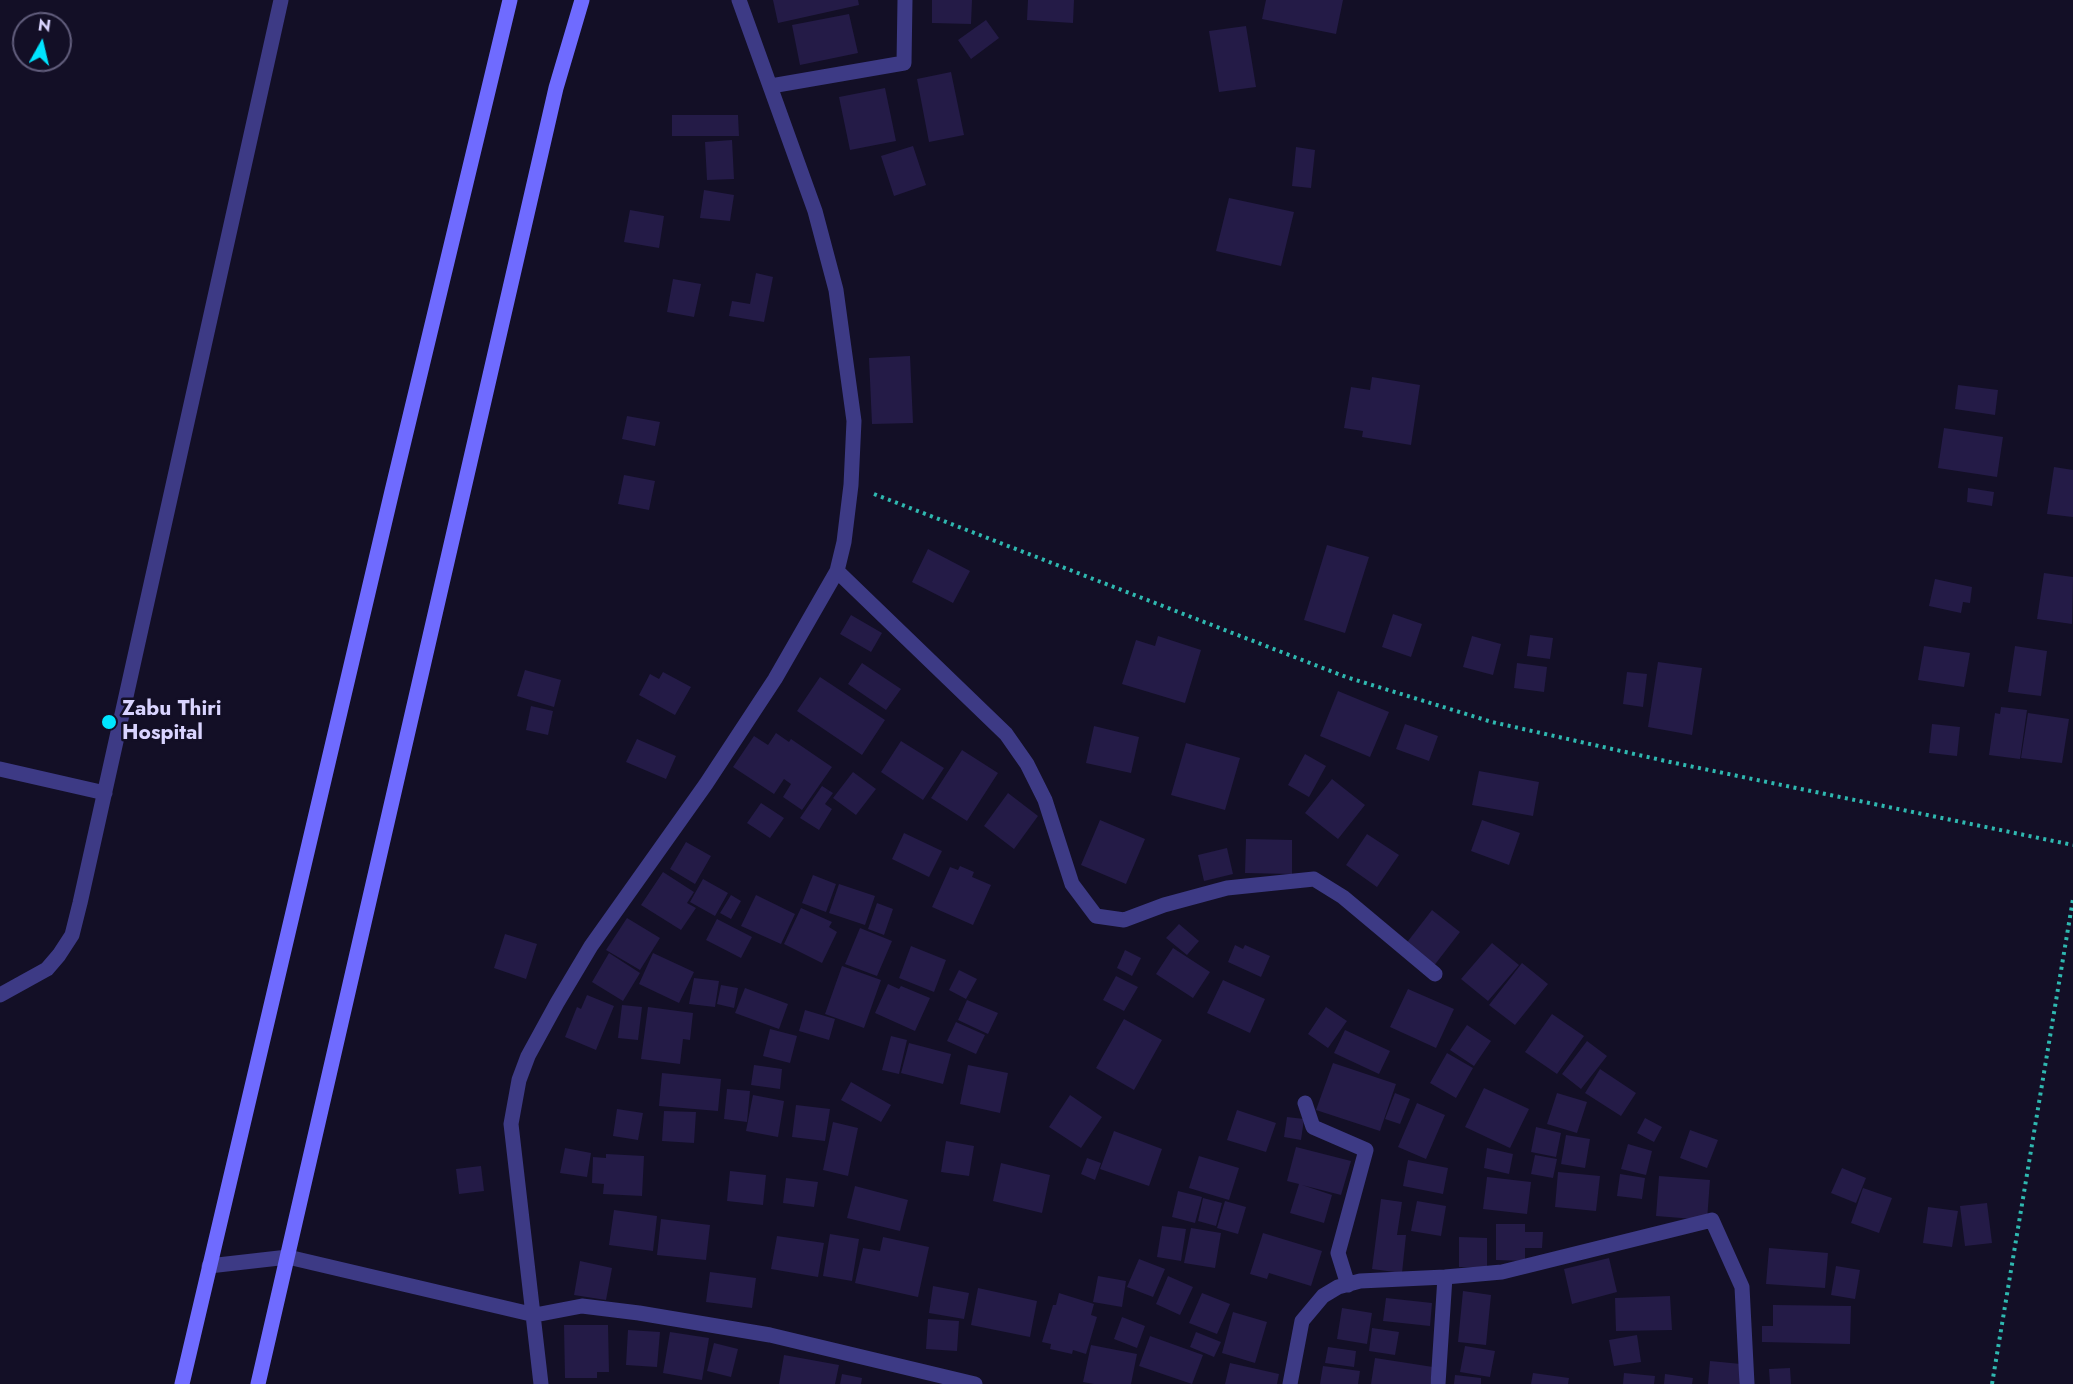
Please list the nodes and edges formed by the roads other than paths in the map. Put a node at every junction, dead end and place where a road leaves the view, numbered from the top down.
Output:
1 (281, 0) edge
2 (510, 0) edge
3 (582, 0) edge
4 (739, 0) edge
5 (905, 0) edge
6 (771, 86) junction
7 (837, 571) junction
8 (0, 769) edge
9 (105, 793) junction
10 (1436, 975) dead end
11 (0, 995) edge
12 (1305, 1103) dead end
13 (288, 1257) junction
14 (209, 1266) junction
15 (1445, 1277) junction
16 (1348, 1285) junction
17 (535, 1315) junction
18 (182, 1384) edge
19 (258, 1384) edge
20 (542, 1384) edge
21 (975, 1384) edge
22 (1290, 1384) edge
23 (1438, 1384) edge
24 (1747, 1384) edge

1 - 9 street
2 - 14 main road
3 - 13 main road
4 - 6 street
5 - 6 street
6 - 7 street
7 - 10 street
7 - 17 street
8 - 9 street
9 - 11 street
12 - 16 street
13 - 14 street
13 - 17 street
13 - 19 main road
14 - 18 main road
15 - 16 street
15 - 23 street
15 - 24 street
16 - 22 street
17 - 20 street
17 - 21 street

